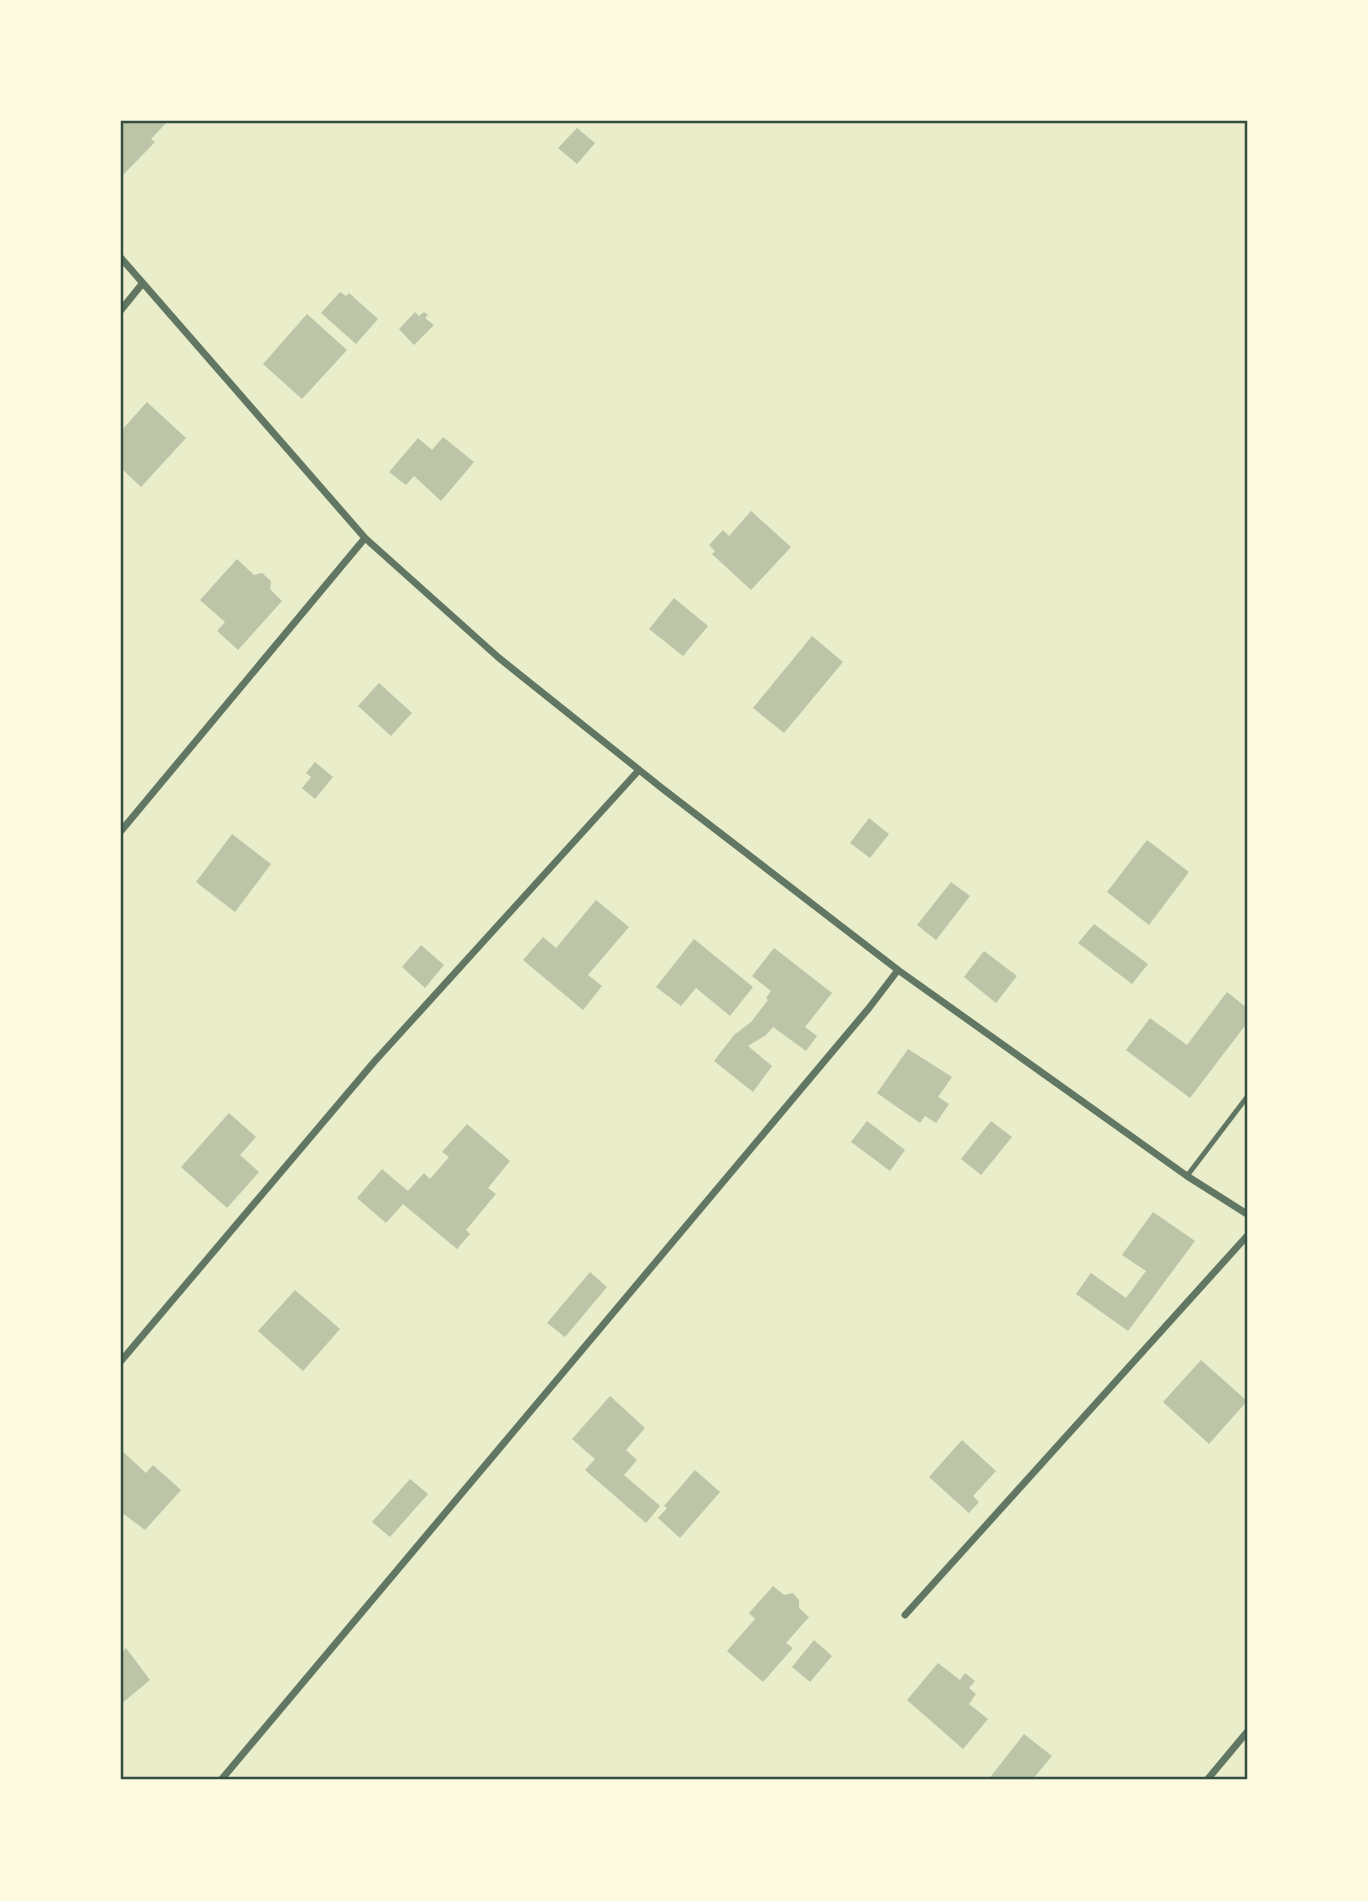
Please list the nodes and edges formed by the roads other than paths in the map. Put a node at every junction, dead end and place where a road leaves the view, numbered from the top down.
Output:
1 (121, 258) edge
2 (142, 284) junction
3 (121, 310) edge
4 (365, 538) junction
5 (639, 770) junction
6 (121, 831) edge
7 (898, 970) junction
8 (1247, 1097) edge
9 (1187, 1176) junction
10 (1247, 1214) edge
11 (1247, 1236) edge
12 (121, 1361) edge
13 (905, 1615) dead end
14 (1247, 1732) edge
15 (221, 1780) edge
16 (1207, 1780) edge

1 - 2 street
2 - 3 street
2 - 4 street
4 - 5 street
4 - 6 street
5 - 7 street
5 - 12 street
7 - 9 street
7 - 15 street
8 - 9 lane
9 - 10 street
11 - 13 street
14 - 16 street

